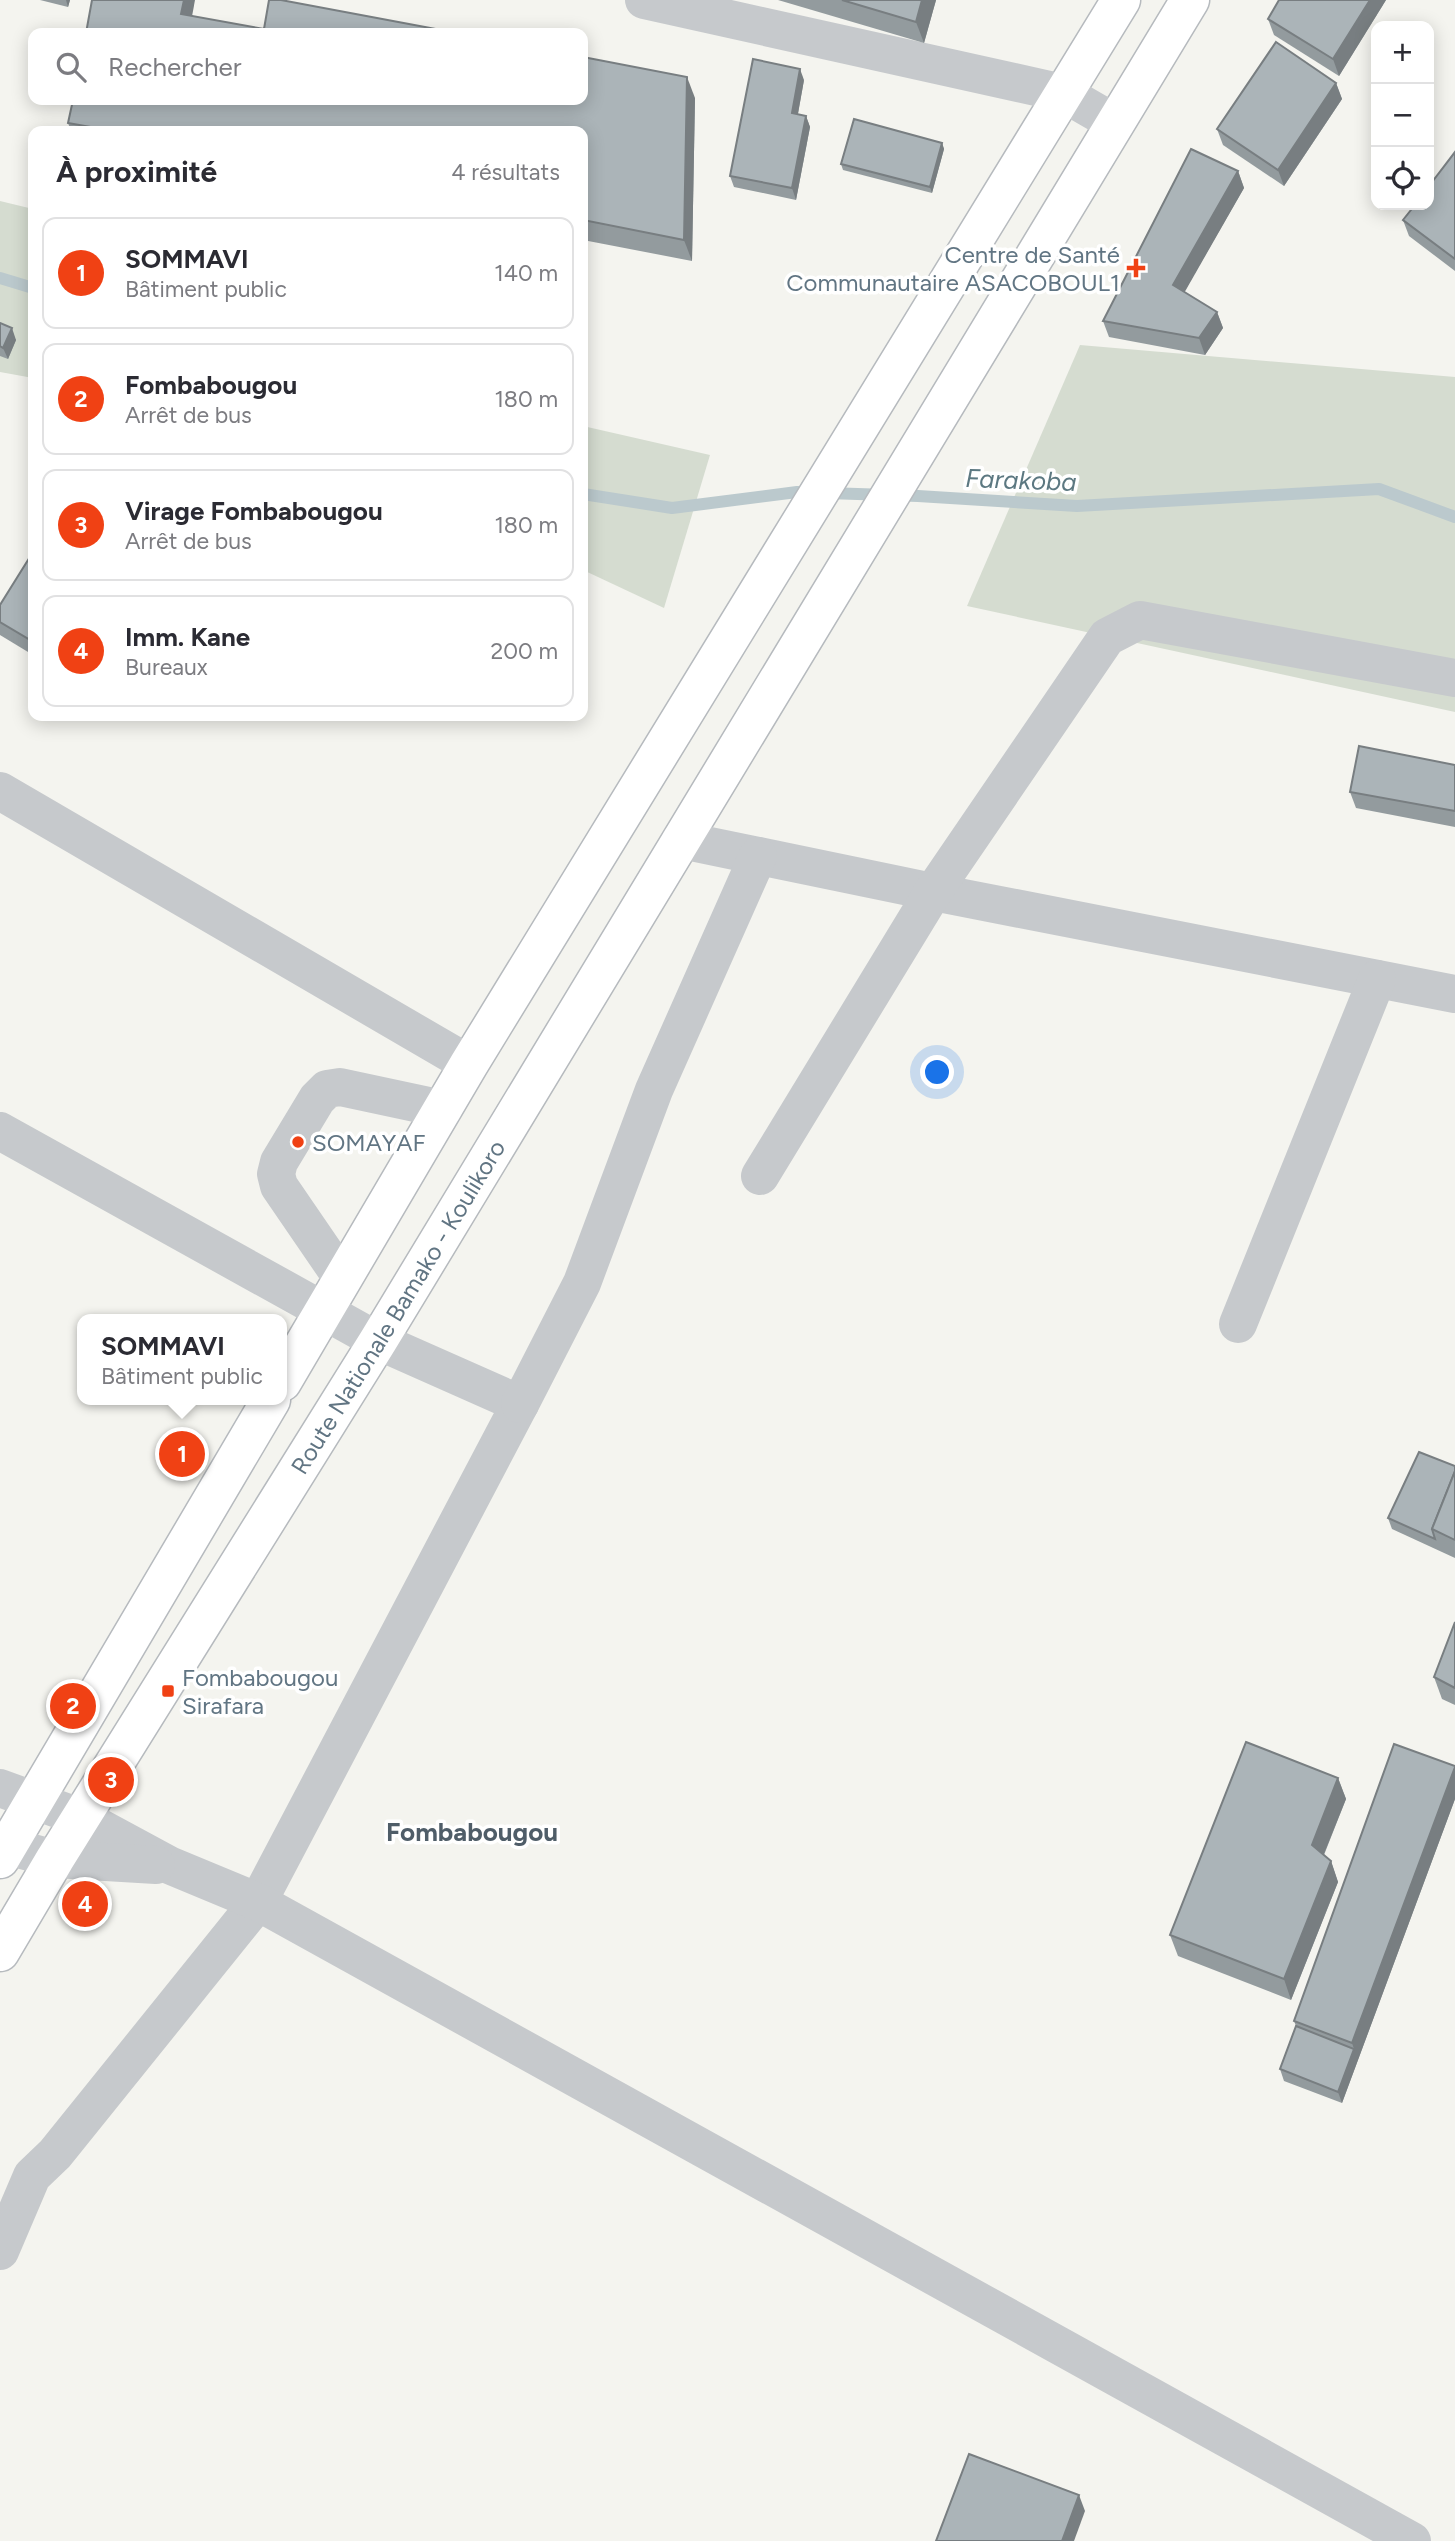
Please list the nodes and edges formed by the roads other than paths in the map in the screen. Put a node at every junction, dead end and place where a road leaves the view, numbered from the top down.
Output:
1 (644, 0) edge
2 (1189, 0) edge
3 (1118, 5) edge
4 (1063, 93) junction
5 (1115, 123) junction
6 (1455, 678) edge
7 (0, 791) edge
8 (681, 840) junction
9 (758, 856) junction
10 (933, 892) junction
11 (1377, 979) junction
12 (1455, 993) edge
13 (469, 1064) junction
14 (443, 1109) junction
15 (0, 1131) edge
16 (760, 1176) dead end
17 (342, 1279) junction
18 (324, 1311) junction
19 (1238, 1325) dead end
20 (378, 1341) junction
21 (287, 1374) edge
22 (520, 1404) junction
23 (268, 1405) edge
24 (0, 1788) edge
25 (35, 1802) junction
26 (82, 1818) junction
27 (3, 1850) edge
28 (55, 1859) junction
29 (169, 1865) junction
30 (258, 1902) junction
31 (0, 1952) edge
32 (0, 2251) edge
33 (1412, 2541) edge

1 - 4 street
2 - 5 main road, Route Nationale Bamako - Koulikoro
3 - 4 main road
4 - 5 street
4 - 13 main road
5 - 8 main road, Route Nationale Bamako - Koulikoro
6 - 10 street
7 - 13 street
8 - 9 street
8 - 20 main road, Route Nationale Bamako - Koulikoro
9 - 10 street
9 - 22 street
10 - 11 street
10 - 16 street
11 - 12 street
11 - 19 street
13 - 14 main road
14 - 17 main road
14 - 17 street
15 - 18 street
17 - 18 main road
18 - 20 street
18 - 21 main road
20 - 22 street
20 - 26 main road, Route Nationale Bamako - Koulikoro
22 - 30 street
23 - 25 main road
24 - 25 street
25 - 26 street
25 - 27 main road
26 - 28 main road, Route Nationale Bamako - Koulikoro
26 - 29 street
27 - 28 street
28 - 29 street
28 - 31 main road, Route Nationale Bamako - Koulikoro
29 - 30 street
30 - 32 street
30 - 33 street

